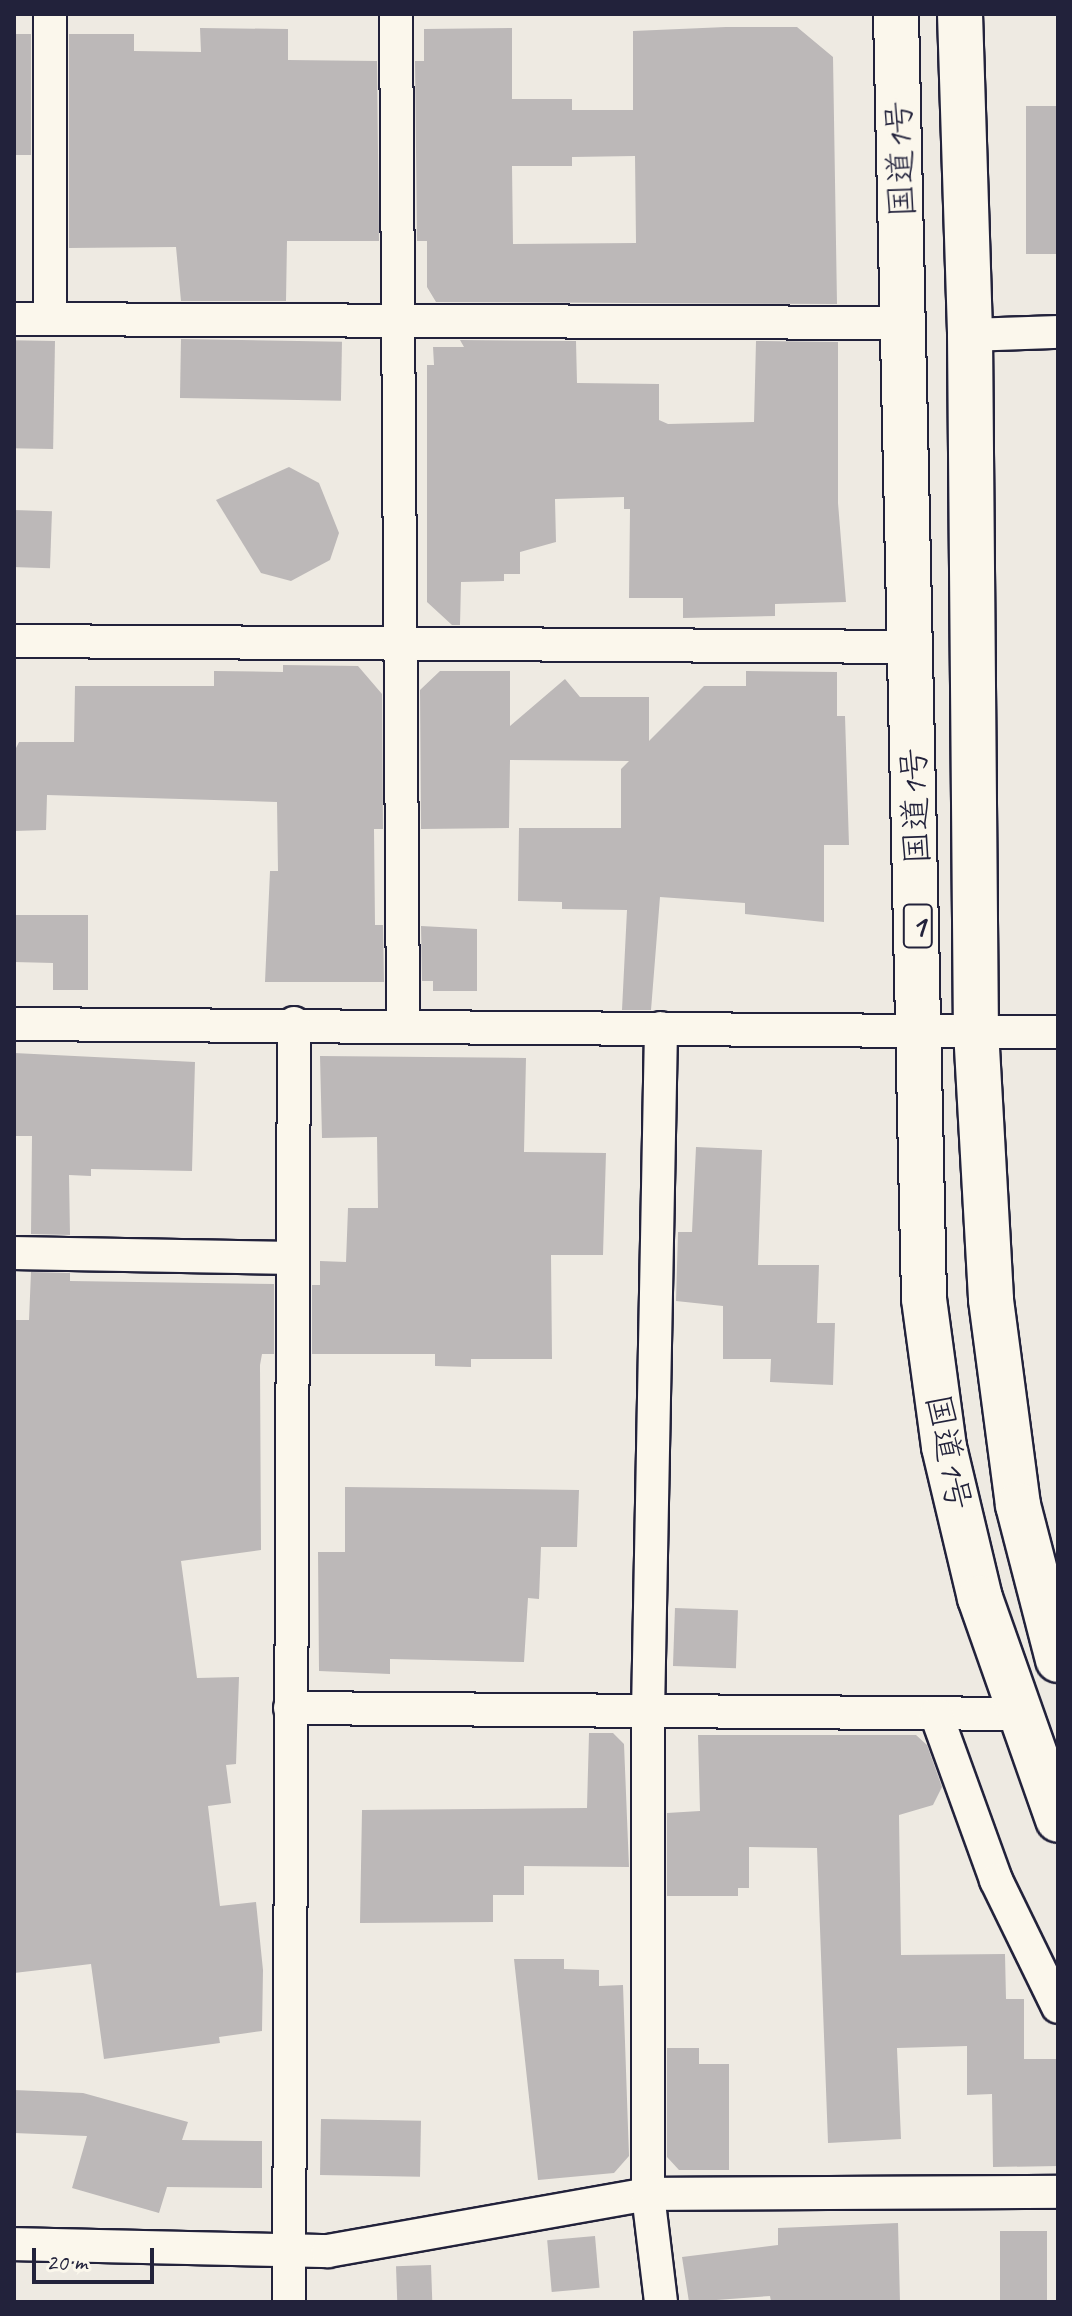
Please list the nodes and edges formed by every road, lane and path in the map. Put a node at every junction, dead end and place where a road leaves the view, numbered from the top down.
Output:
1 (50, 14) edge
2 (396, 14) edge
3 (896, 14) edge
4 (960, 14) edge
5 (14, 319) edge
6 (50, 319) junction
7 (399, 323) junction
8 (906, 323) junction
9 (1058, 332) edge
10 (970, 335) junction
11 (14, 641) edge
12 (401, 644) junction
13 (911, 647) junction
14 (294, 1023) junction
15 (14, 1024) edge
16 (403, 1024) junction
17 (661, 1028) junction
18 (921, 1030) junction
19 (976, 1030) junction
20 (1058, 1032) edge
21 (14, 1253) edge
22 (292, 1258) junction
23 (1058, 1660) edge
24 (290, 1708) junction
25 (648, 1713) junction
26 (936, 1714) junction
27 (1019, 1714) junction
28 (1058, 1820) edge
29 (1058, 2007) edge
30 (1058, 2192) edge
31 (648, 2194) junction
32 (14, 2244) edge
33 (289, 2250) junction
34 (289, 2302) edge
35 (661, 2302) edge

1 - 6 street
2 - 7 street
3 - 8 highway, 国道1号 / 1
4 - 10 highway, 国道1号 / 1
5 - 6 street
6 - 7 street
7 - 8 street
7 - 12 street
8 - 13 highway, 国道1号 / 1
9 - 10 street
10 - 19 highway, 国道1号 / 1
11 - 12 street
12 - 13 street
12 - 16 street
13 - 18 highway, 国道1号 / 1
14 - 15 street
14 - 16 street
14 - 22 street
16 - 17 street
17 - 18 street
17 - 25 street
18 - 19 street
18 - 27 highway, 国道1号 / 1
19 - 20 street
19 - 23 highway, 国道1号 / 1
21 - 22 street
22 - 24 street
24 - 25 street
24 - 33 street
25 - 26 street
25 - 31 street
26 - 27 street
26 - 29 street
27 - 28 highway, 国道1号 / 1
30 - 31 street
31 - 33 street
31 - 35 street
32 - 33 street
33 - 34 street

